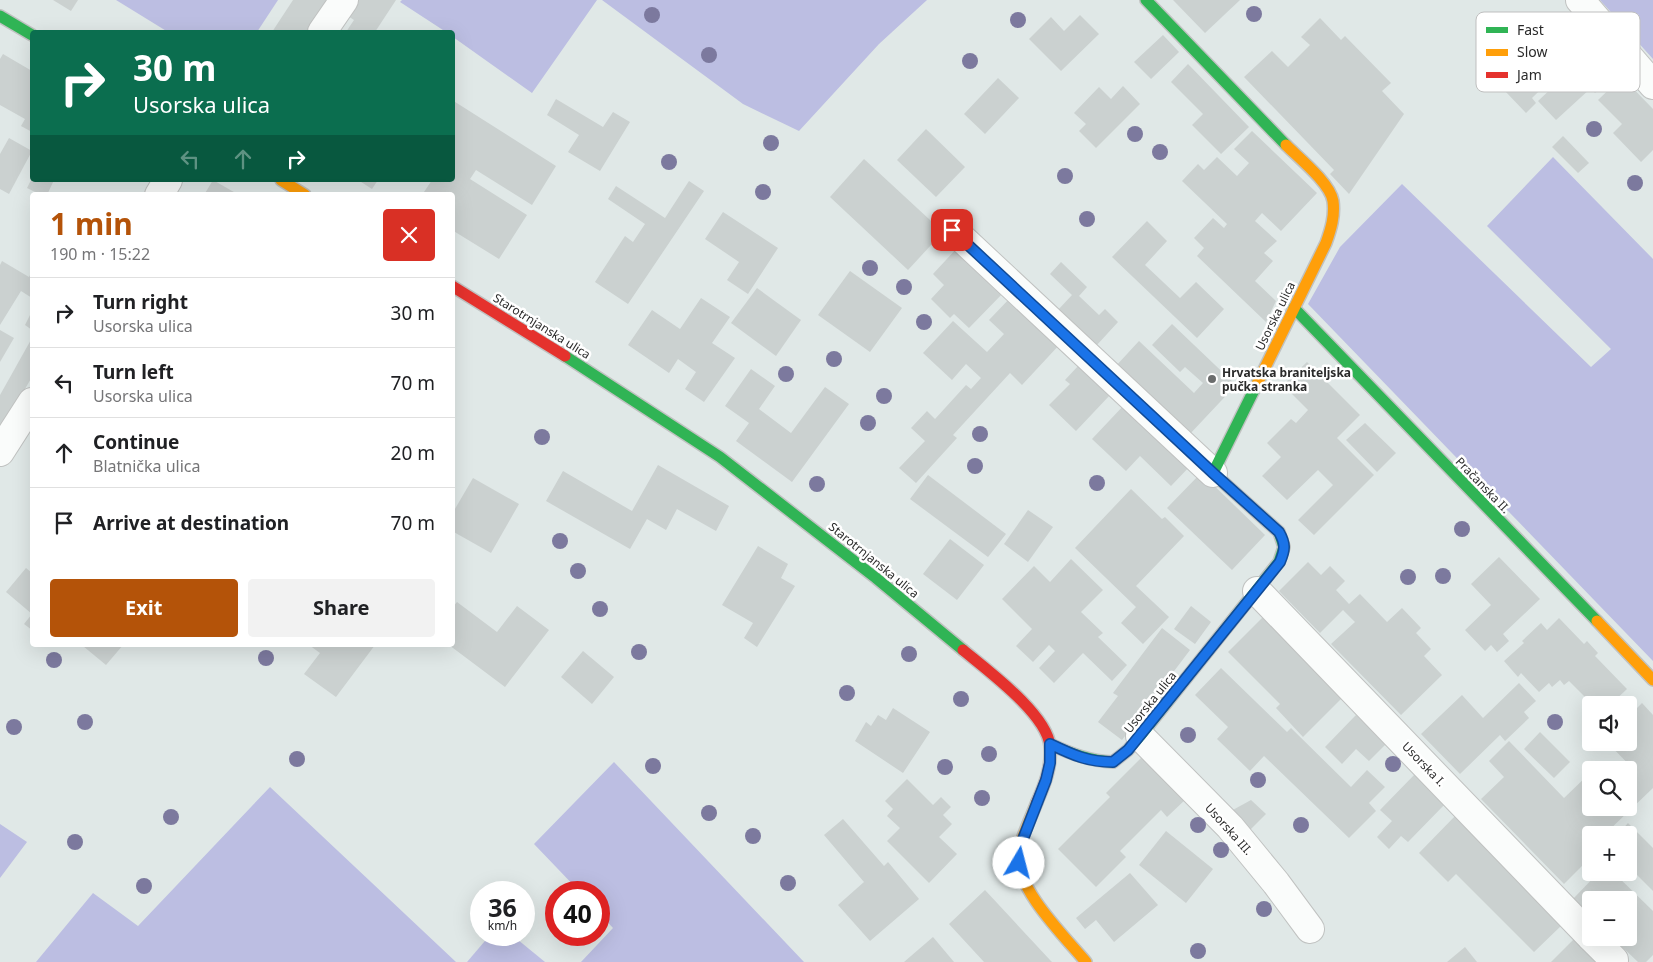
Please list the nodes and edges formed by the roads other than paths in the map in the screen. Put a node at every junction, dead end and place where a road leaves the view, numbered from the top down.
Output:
1 (344, 0) edge
2 (1146, 0) edge
3 (1580, 0) edge
4 (1590, 12) edge
5 (0, 16) edge
6 (323, 30) edge
7 (30, 34) edge
8 (1640, 70) edge
9 (1653, 85) edge
10 (284, 182) edge
11 (300, 192) edge
12 (952, 230) dead end
13 (455, 288) edge
14 (1294, 308) junction
15 (30, 405) edge
16 (0, 452) edge
17 (1213, 473) junction
18 (1257, 591) junction
19 (1653, 680) edge
20 (1140, 736) junction
21 (1050, 744) junction
22 (1582, 927) edge
23 (1310, 929) dead end
24 (1601, 946) edge
25 (1614, 960) dead end
26 (1086, 962) edge

1 - 6 street
2 - 14 street, Usorska ulica
3 - 4 street
5 - 7 street
8 - 9 street
10 - 11 street
12 - 17 street
13 - 21 street, Starotrnjanska ulica
14 - 17 street, Usorska ulica
14 - 19 street, Pračanska II.
15 - 16 street
17 - 18 street, Usorska ulica
18 - 20 street, Usorska ulica
18 - 22 street, Usorska I.
20 - 21 street, Usorska ulica
20 - 23 street, Usorska III.
21 - 26 street, Starotrnjanska ulica
24 - 25 street, Usorska I.

